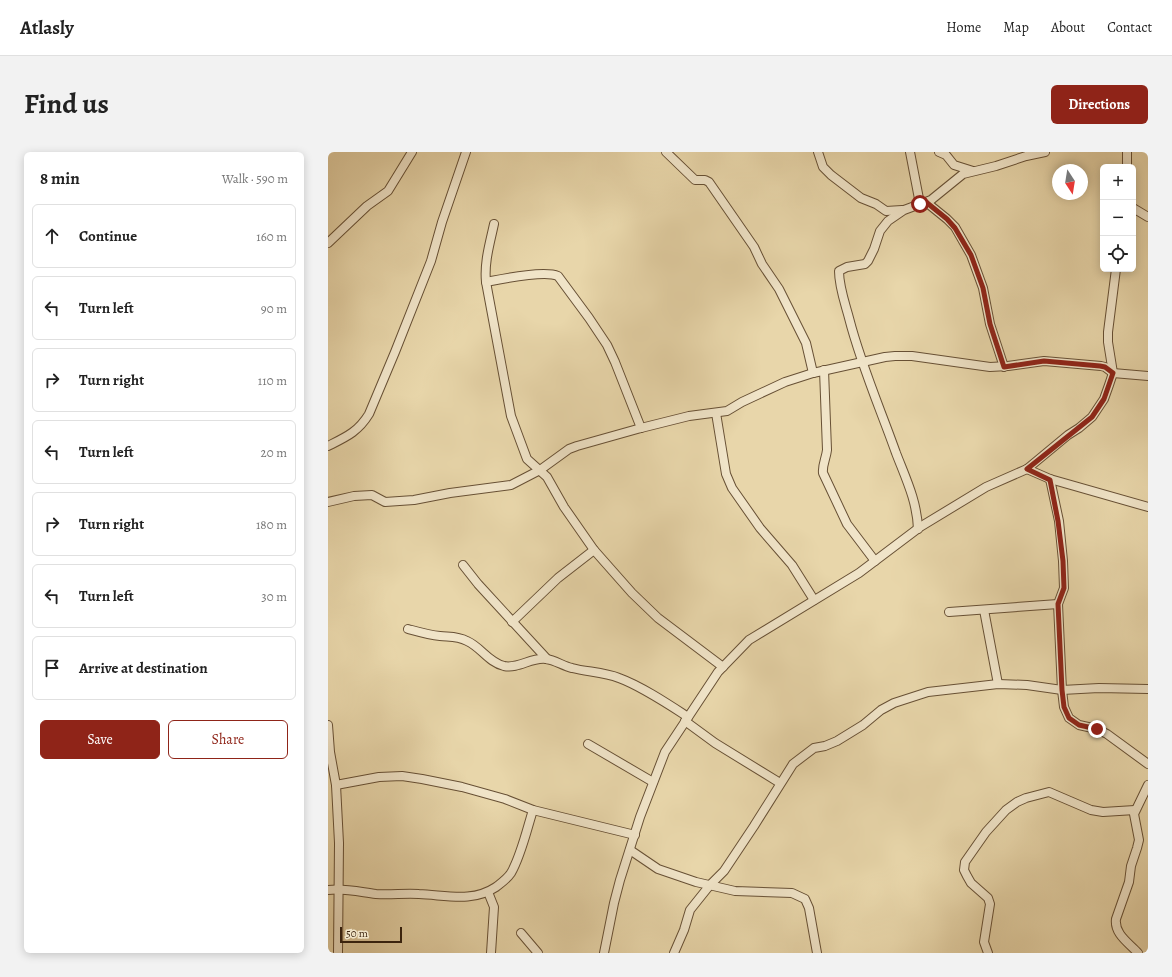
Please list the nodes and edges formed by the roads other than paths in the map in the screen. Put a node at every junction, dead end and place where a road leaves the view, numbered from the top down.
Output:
1 (412, 152) edge
2 (466, 152) edge
3 (666, 152) edge
4 (818, 152) edge
5 (910, 152) edge
6 (939, 152) edge
7 (1045, 152) edge
8 (1128, 152) edge
9 (1127, 164) edge
10 (973, 171) junction
11 (923, 203) junction
12 (904, 210) junction
13 (1136, 210) edge
14 (1148, 217) edge
15 (494, 224) dead end
16 (328, 243) edge
17 (1116, 272) edge
18 (486, 282) junction
19 (861, 362) junction
20 (1004, 367) junction
21 (824, 370) junction
22 (813, 373) junction
23 (1113, 373) junction
24 (1148, 376) edge
25 (716, 413) junction
26 (641, 428) junction
27 (328, 446) edge
28 (1027, 469) junction
29 (540, 470) junction
30 (1050, 480) junction
31 (328, 502) edge
32 (1148, 507) edge
33 (918, 529) junction
34 (594, 550) junction
35 (875, 561) junction
36 (463, 565) dead end
37 (814, 600) junction
38 (1058, 604) junction
39 (984, 610) junction
40 (949, 612) dead end
41 (512, 622) junction
42 (408, 629) dead end
43 (546, 659) junction
44 (723, 666) junction
45 (998, 684) junction
46 (1148, 689) edge
47 (1062, 690) junction
48 (686, 719) junction
49 (328, 725) edge
50 (588, 744) dead end
51 (1148, 764) edge
52 (653, 782) junction
53 (780, 783) junction
54 (336, 785) junction
55 (1148, 785) edge
56 (534, 810) junction
57 (1135, 810) junction
58 (634, 835) junction
59 (630, 850) junction
60 (710, 886) junction
61 (338, 889) junction
62 (328, 890) edge
63 (488, 892) junction
64 (521, 933) dead end
65 (338, 953) edge
66 (491, 953) edge
67 (538, 953) edge
68 (604, 953) edge
69 (674, 953) edge
70 (817, 953) edge
71 (988, 953) edge
72 (1138, 953) edge

1 - 16 street
2 - 27 street
3 - 22 street
4 - 12 street
5 - 11 street
6 - 10 street
7 - 10 street
8 - 9 street
10 - 11 street
11 - 12 street
11 - 20 street
12 - 19 street
13 - 14 street
15 - 18 street
17 - 23 street
18 - 26 street
18 - 29 street
19 - 20 street
19 - 21 street
19 - 33 street
20 - 23 street
21 - 22 street
21 - 35 street
22 - 25 street
23 - 24 street
23 - 28 street
25 - 26 street
25 - 37 street
26 - 29 street
28 - 30 street
28 - 33 street
29 - 31 street
29 - 34 street
30 - 32 street
30 - 38 street
33 - 35 street
34 - 41 street
34 - 44 street
35 - 37 street
36 - 41 street
37 - 44 street
38 - 39 street
38 - 47 street
39 - 40 street
39 - 45 street
41 - 43 street
42 - 43 street
43 - 48 street
44 - 48 street
45 - 47 street
45 - 53 street
46 - 47 street
47 - 51 street
48 - 52 street
48 - 53 street
49 - 54 street
50 - 52 street
52 - 58 street
53 - 60 street
54 - 56 street
54 - 61 street
55 - 57 street
56 - 58 street
56 - 63 street
57 - 71 street
57 - 72 street
58 - 59 street
59 - 60 street
59 - 68 street
60 - 69 street
60 - 70 street
61 - 62 street
61 - 63 street
61 - 65 street
63 - 66 street
64 - 67 street

